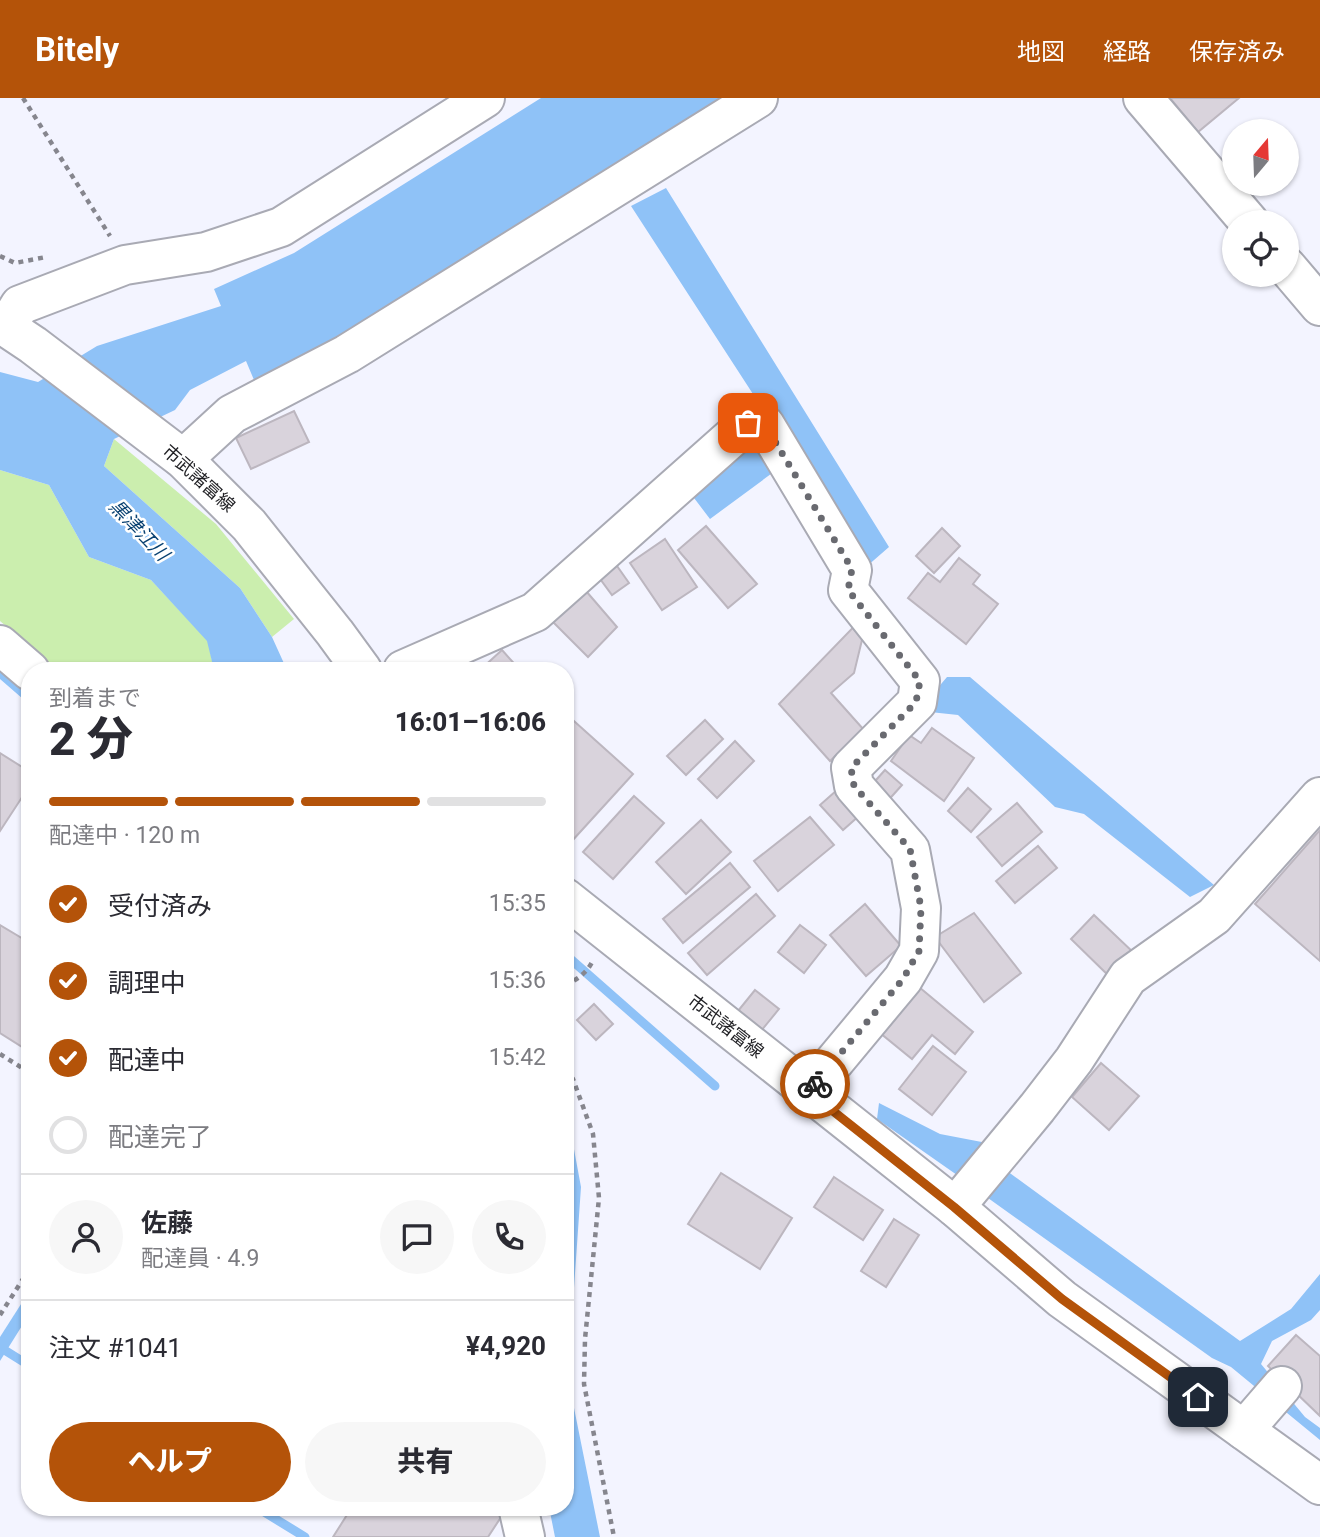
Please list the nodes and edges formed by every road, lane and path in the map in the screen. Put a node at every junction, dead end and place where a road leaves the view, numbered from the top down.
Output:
1 (23, 98) edge
2 (485, 98) edge
3 (758, 98) edge
4 (1143, 98) edge
5 (1239, 210) edge
6 (125, 265) junction
7 (1299, 281) edge
8 (1320, 306) edge
9 (13, 331) edge
10 (168, 448) junction
11 (0, 645) edge
12 (356, 662) edge
13 (421, 662) edge
14 (21, 663) edge
15 (1320, 797) edge
16 (574, 905) edge
17 (590, 966) dead end
18 (574, 981) edge
19 (0, 1054) edge
20 (21, 1067) edge
21 (574, 1082) edge
22 (809, 1092) junction
23 (963, 1197) junction
24 (21, 1282) edge
25 (0, 1315) edge
26 (1320, 1485) edge
27 (520, 1516) edge
28 (525, 1537) edge
29 (614, 1537) edge

1 - 6 path
2 - 6 street
3 - 10 street
4 - 5 street
6 - 9 street
7 - 8 street
9 - 10 street, 市武諸富線
10 - 12 street, 市武諸富線
11 - 14 street
13 - 22 street
15 - 23 street
16 - 22 street, 市武諸富線
17 - 18 path
19 - 20 path
21 - 29 path
22 - 23 street, 市武諸富線
23 - 26 street, 市武諸富線
24 - 25 path
27 - 28 street

